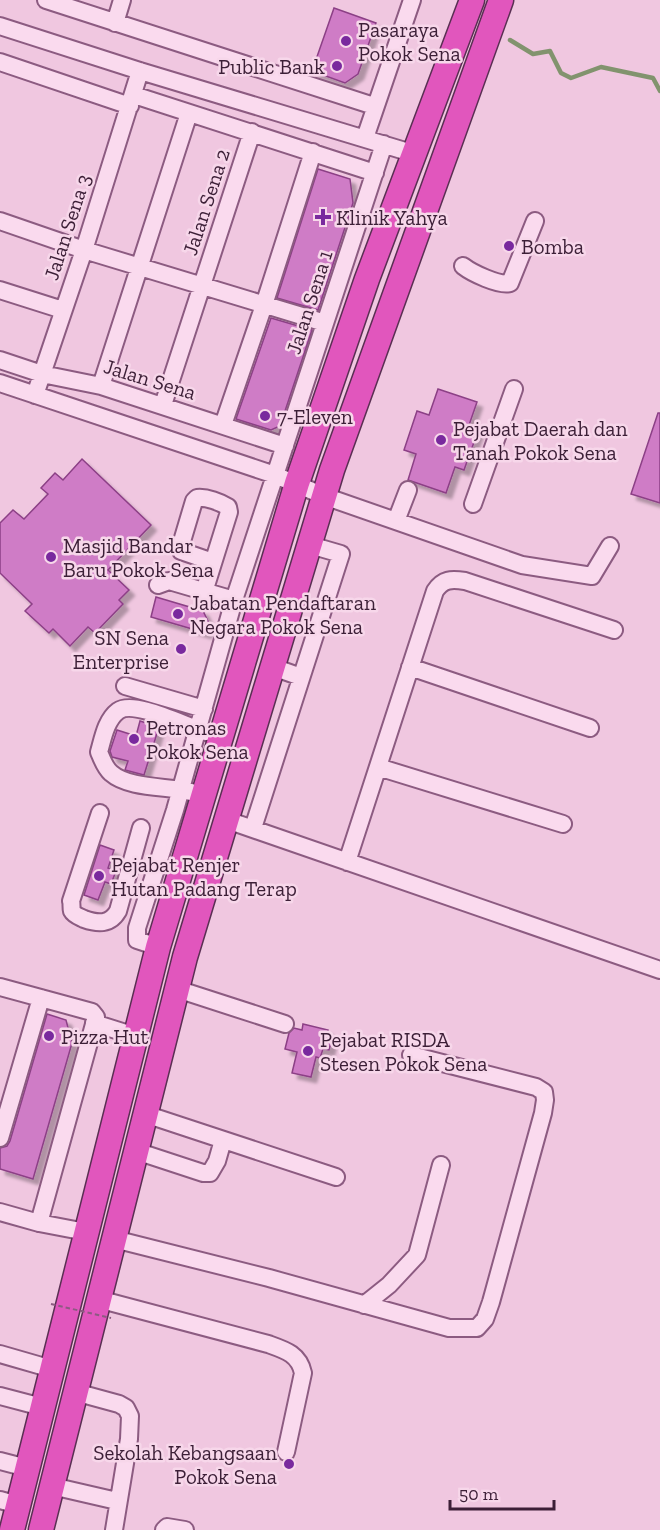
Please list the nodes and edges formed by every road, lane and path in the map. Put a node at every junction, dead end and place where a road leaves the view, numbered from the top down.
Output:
1 (122, 0) edge
2 (412, 0) edge
3 (472, 0) edge
4 (501, 0) edge
5 (52, 1) edge
6 (115, 23) junction
7 (0, 26) edge
8 (0, 62) edge
9 (140, 71) junction
10 (132, 101) junction
11 (374, 106) junction
12 (189, 112) junction
13 (252, 132) junction
14 (365, 138) junction
15 (384, 144) junction
16 (313, 152) junction
17 (415, 154) junction
18 (375, 173) junction
19 (404, 182) junction
20 (432, 192) junction
21 (0, 220) edge
22 (535, 221) dead end
23 (84, 250) junction
24 (139, 266) junction
25 (463, 266) dead end
26 (201, 286) junction
27 (0, 290) edge
28 (264, 305) junction
29 (63, 310) junction
30 (325, 323) junction
31 (0, 360) edge
32 (42, 374) junction
33 (0, 383) edge
34 (101, 386) junction
35 (514, 389) dead end
36 (35, 395) junction
37 (163, 405) junction
38 (223, 425) junction
39 (285, 446) junction
40 (286, 479) junction
41 (408, 490) dead end
42 (324, 496) junction
43 (473, 504) dead end
44 (396, 521) junction
45 (310, 545) junction
46 (610, 546) dead end
47 (213, 562) dead end
48 (158, 585) dead end
49 (204, 592) junction
50 (234, 600) junction
51 (614, 630) dead end
52 (273, 667) junction
53 (410, 667) junction
54 (301, 677) junction
55 (125, 686) dead end
56 (204, 709) junction
57 (590, 728) dead end
58 (197, 729) junction
59 (222, 736) junction
60 (378, 768) junction
61 (181, 789) junction
62 (204, 795) junction
63 (100, 813) dead end
64 (227, 820) junction
65 (563, 824) dead end
66 (141, 828) dead end
67 (253, 828) junction
68 (347, 862) junction
69 (127, 882) junction
70 (149, 890) junction
71 (158, 947) junction
72 (660, 970) edge
73 (0, 987) edge
74 (177, 989) junction
75 (41, 998) junction
76 (94, 1023) junction
77 (285, 1024) dead end
78 (135, 1036) junction
79 (411, 1055) dead end
80 (145, 1114) junction
81 (0, 1138) edge
82 (224, 1140) junction
83 (136, 1151) junction
84 (441, 1165) dead end
85 (336, 1177) dead end
86 (0, 1212) edge
87 (39, 1223) junction
88 (86, 1232) junction
89 (114, 1239) junction
90 (51, 1304) dead end
91 (364, 1305) junction
92 (105, 1309) junction
93 (0, 1354) edge
94 (52, 1369) junction
95 (75, 1392) junction
96 (0, 1396) edge
97 (42, 1407) junction
98 (286, 1452) dead end
99 (0, 1461) edge
100 (27, 1468) junction
101 (52, 1486) junction
102 (117, 1501) junction
103 (9, 1503) edge
104 (12, 1530) edge
105 (41, 1530) edge
106 (114, 1530) edge
107 (164, 1530) edge
108 (185, 1530) edge

1 - 6 street
2 - 11 street
3 - 17 highway
4 - 20 highway
5 - 6 street
6 - 11 street
7 - 9 street
8 - 10 street
9 - 10 street, Jalan Sena 3
9 - 14 street
10 - 12 street
10 - 23 street, Jalan Sena 3
11 - 14 street
12 - 13 street
12 - 24 street
13 - 16 street
13 - 26 street, Jalan Sena 2
14 - 15 street
15 - 17 street
15 - 18 street, Jalan Sena 1
16 - 18 street
16 - 28 street
17 - 19 highway
18 - 30 street, Jalan Sena 1
19 - 20 street
19 - 40 highway
20 - 42 highway
21 - 23 street, Jalan Sena 2
22 - 25 street
23 - 24 street, Jalan Sena 2
23 - 29 street, Jalan Sena 3
24 - 26 street, Jalan Sena 2
24 - 34 street
26 - 28 street, Jalan Sena 2
26 - 37 street, Jalan Sena 2
27 - 29 street
28 - 30 street, Jalan Sena 2
28 - 38 street
29 - 32 street, Jalan Sena 3
30 - 39 street, Jalan Sena 1
31 - 32 street, Jalan Sena
32 - 34 street, Jalan Sena
32 - 36 street, Jalan Sena 3
33 - 36 street
34 - 37 street, Jalan Sena
35 - 43 street
36 - 40 street
37 - 38 street, Jalan Sena
38 - 39 street, Jalan Sena
39 - 40 street, Jalan Sena 1
40 - 42 street
40 - 50 street, Jalan Sena 1
40 - 59 highway
41 - 44 street
42 - 44 street
42 - 45 highway
44 - 46 street
45 - 52 highway
45 - 54 street
47 - 49 street
48 - 49 street
49 - 50 street
50 - 56 street, Jalan Sena 1
51 - 53 street
52 - 54 street
52 - 64 highway
53 - 57 street
53 - 60 street
54 - 67 street
55 - 56 street
56 - 58 street, Jalan Sena 1
58 - 59 street
58 - 61 street
58 - 61 street
59 - 62 highway
60 - 65 street
60 - 68 street
61 - 62 street
61 - 70 street
62 - 71 highway
63 - 69 street
64 - 67 street
64 - 74 highway
66 - 69 street
67 - 68 street
68 - 72 street
69 - 70 street
70 - 71 street
71 - 78 highway
73 - 75 street
74 - 77 street
74 - 80 highway
75 - 76 street
75 - 81 street
76 - 78 street
76 - 87 street
78 - 88 highway
79 - 91 street
80 - 82 street
80 - 83 highway
82 - 83 street
82 - 85 street
83 - 89 highway
84 - 91 street
86 - 87 street
87 - 88 street
88 - 94 highway
89 - 91 street
89 - 92 highway
90 - 92 path, bridge
92 - 95 highway
92 - 98 street
93 - 94 street
94 - 97 highway
95 - 101 highway
95 - 102 street
96 - 97 street
97 - 100 highway
99 - 100 street
100 - 103 highway
101 - 102 street
101 - 105 highway
102 - 106 street
103 - 104 highway
107 - 108 street

